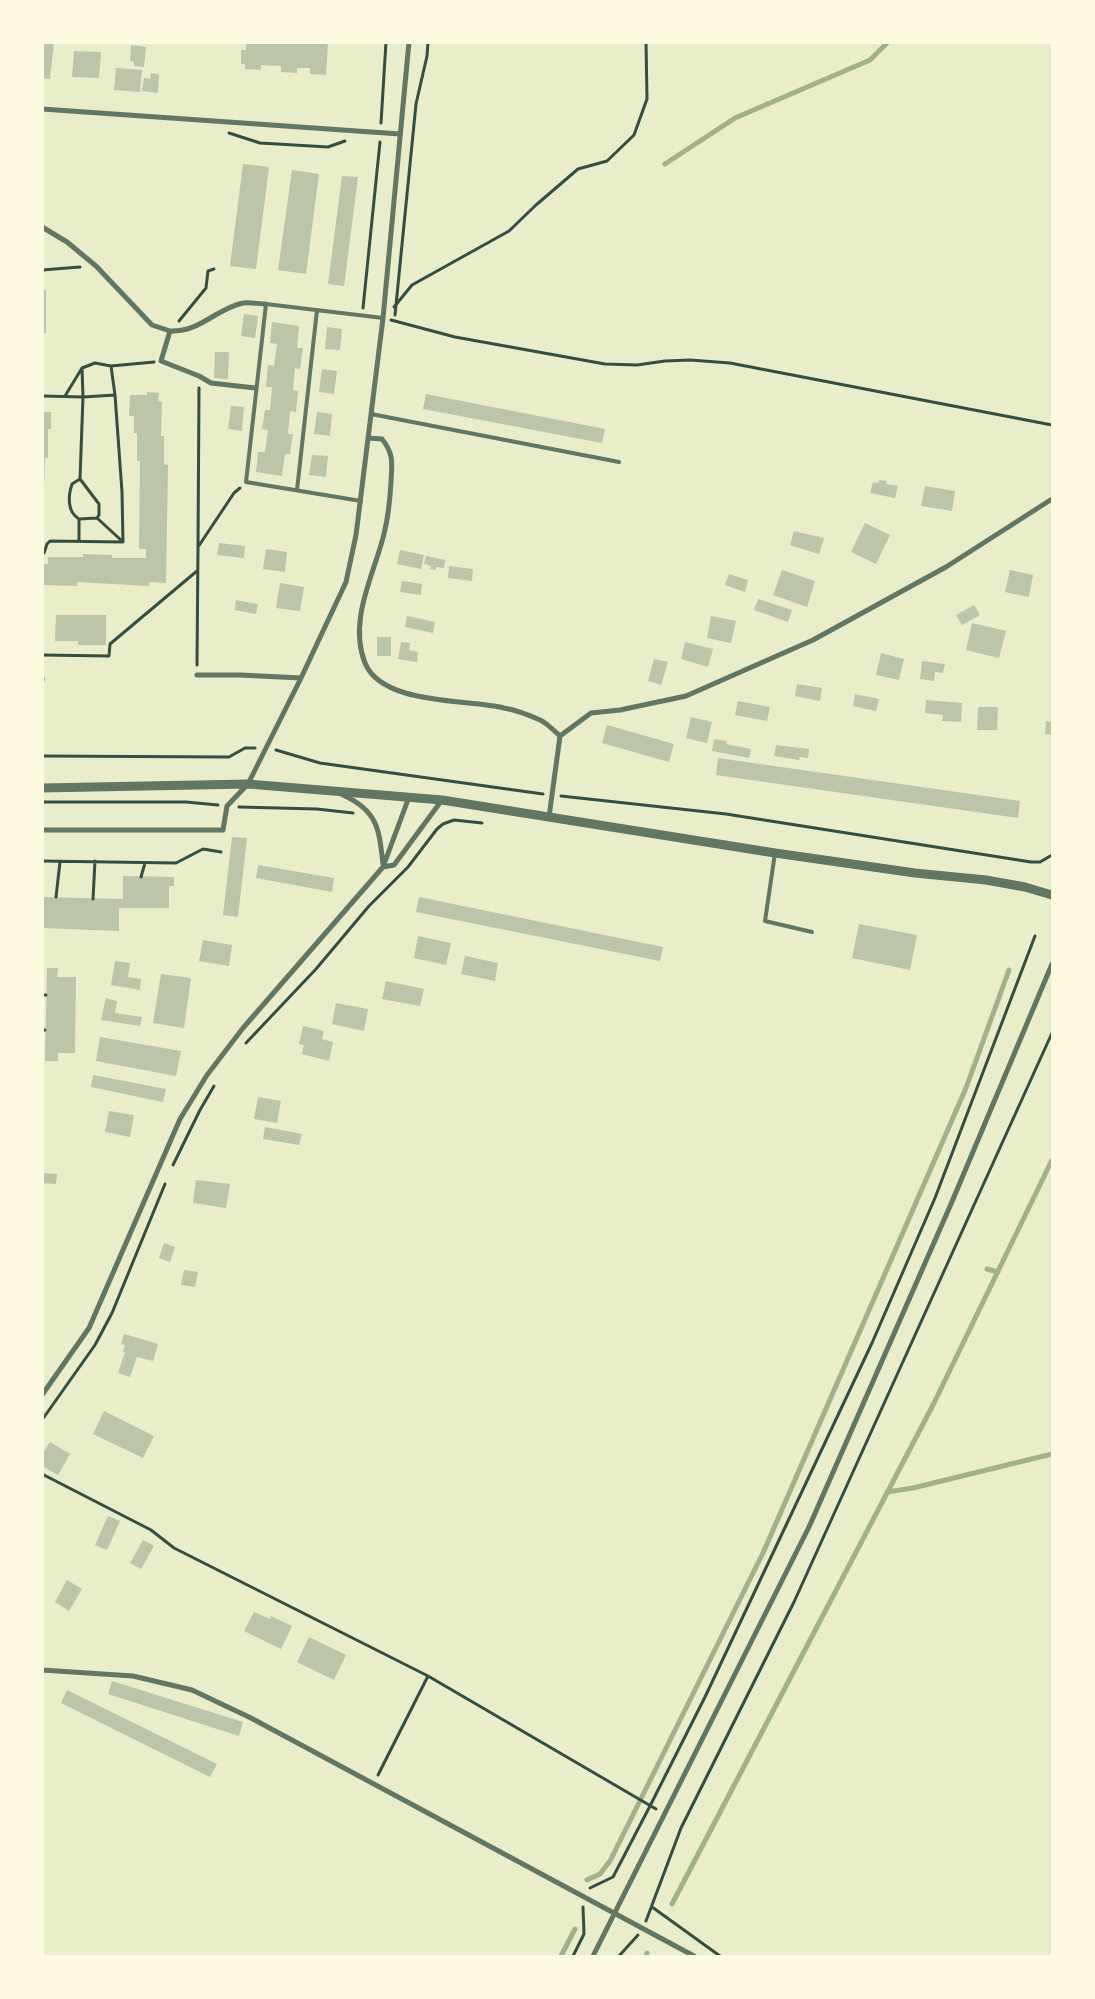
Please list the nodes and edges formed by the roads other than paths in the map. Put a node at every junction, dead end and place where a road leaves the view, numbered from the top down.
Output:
1 (409, 42) edge
2 (42, 109) edge
3 (400, 134) junction
4 (42, 227) edge
5 (266, 304) junction
6 (317, 310) junction
7 (383, 318) junction
8 (170, 331) junction
9 (255, 388) junction
10 (371, 414) junction
11 (368, 438) junction
12 (619, 462) dead end
13 (297, 490) junction
14 (1052, 499) edge
15 (361, 501) junction
16 (196, 675) road end
17 (301, 678) junction
18 (560, 736) junction
19 (248, 784) junction
20 (42, 788) edge
21 (332, 790) junction
22 (409, 797) junction
23 (442, 800) junction
24 (548, 816) junction
25 (42, 830) edge
26 (776, 853) junction
27 (383, 867) junction
28 (1052, 895) edge
29 (812, 932) dead end
30 (1052, 964) edge
31 (42, 1395) edge
32 (42, 1670) edge
33 (614, 1913) junction
34 (593, 1956) edge
35 (694, 1956) edge

1 - 3 street
2 - 3 street
3 - 7 street
4 - 8 street
5 - 6 lane
5 - 8 street
5 - 9 lane
6 - 7 lane
6 - 13 lane
7 - 10 street
8 - 9 street
9 - 13 lane
10 - 11 street
10 - 12 lane
11 - 15 street
11 - 18 street
13 - 15 lane
14 - 18 street
15 - 17 street
16 - 17 street
17 - 19 street
18 - 24 street
19 - 20 street
19 - 21 street
19 - 25 street
21 - 22 street
21 - 27 street
22 - 23 street
22 - 27 street
23 - 24 street
23 - 27 street
24 - 26 street
26 - 28 street
26 - 29 lane
27 - 31 street
30 - 33 street
32 - 33 street
33 - 34 street
33 - 35 street

